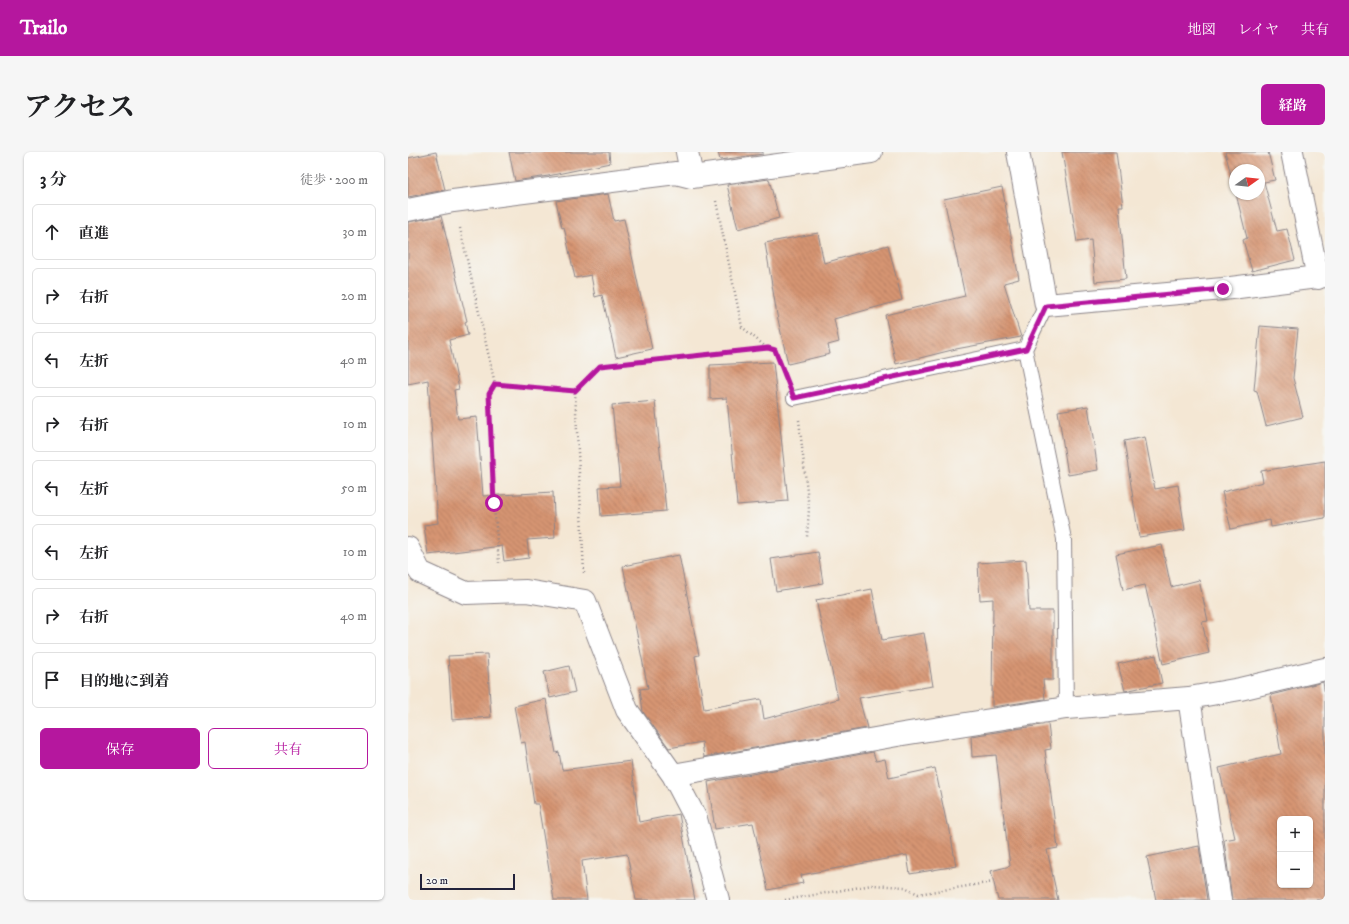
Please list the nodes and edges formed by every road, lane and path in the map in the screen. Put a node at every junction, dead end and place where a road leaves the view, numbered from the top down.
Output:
1 (687, 152) edge
2 (871, 152) edge
3 (1018, 152) edge
4 (1292, 152) edge
5 (692, 177) junction
6 (453, 201) junction
7 (408, 210) edge
8 (1321, 277) edge
9 (1046, 306) junction
10 (768, 348) junction
11 (1026, 349) junction
12 (495, 384) junction
13 (575, 391) junction
14 (794, 398) junction
15 (807, 537) dead end
16 (408, 548) edge
17 (502, 592) junction
18 (585, 601) junction
19 (1325, 669) edge
20 (1189, 698) junction
21 (1066, 708) junction
22 (673, 775) junction
23 (993, 882) dead end
24 (718, 900) edge
25 (785, 900) edge
26 (1220, 900) edge

1 - 5 street
2 - 5 street
3 - 9 street
4 - 8 street
5 - 6 street
5 - 10 path
6 - 7 street
6 - 12 path
8 - 9 street
9 - 11 lane
10 - 13 path
10 - 14 path
11 - 14 lane
11 - 21 lane
12 - 13 path
12 - 17 path
13 - 18 path
14 - 15 path
16 - 17 street
17 - 18 street
18 - 22 street
19 - 20 street
20 - 21 street
20 - 26 street
21 - 22 street
22 - 24 street
23 - 25 path

